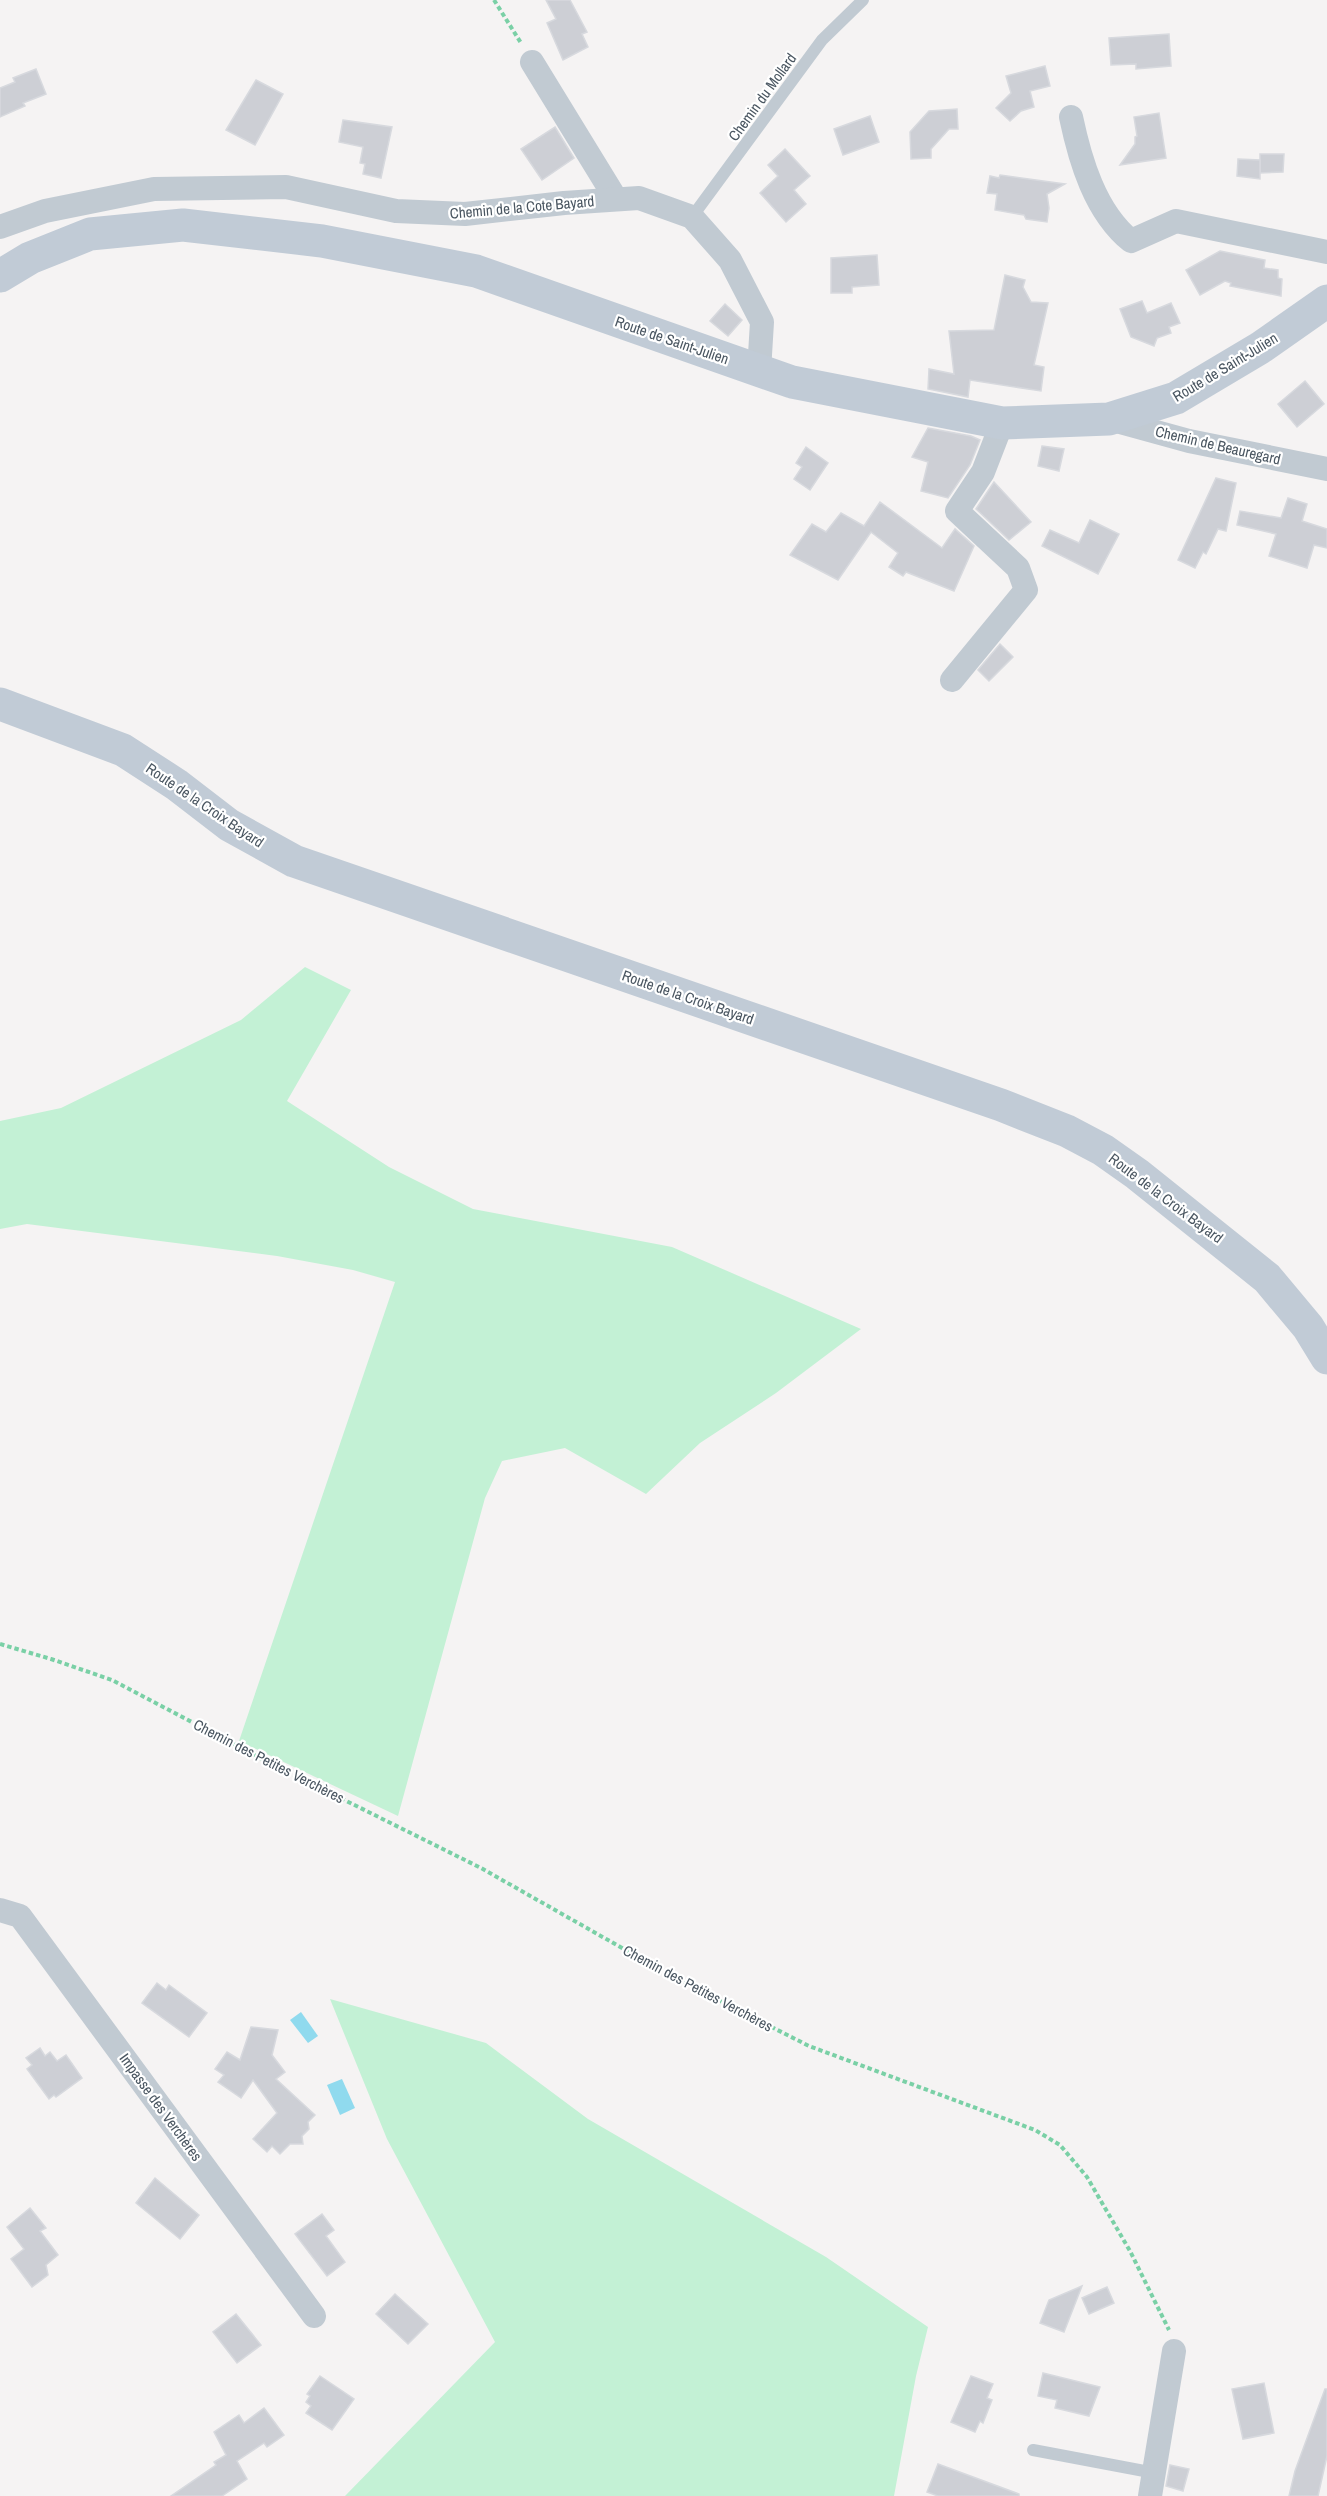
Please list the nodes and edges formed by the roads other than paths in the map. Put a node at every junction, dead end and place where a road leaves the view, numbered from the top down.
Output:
1 (863, 0) edge
2 (532, 62) road end
3 (1071, 117) dead end
4 (616, 200) junction
5 (692, 217) junction
6 (0, 226) edge
7 (1327, 252) edge
8 (0, 276) edge
9 (1327, 300) edge
10 (759, 371) junction
11 (1109, 419) junction
12 (1002, 423) junction
13 (1327, 469) edge
14 (952, 680) dead end
15 (0, 704) edge
16 (1327, 1358) edge
17 (0, 1910) edge
18 (314, 2316) dead end
19 (1174, 2351) road end
20 (1033, 2450) dead end
21 (1153, 2484) edge

1 - 5 lane, Chemin du Mollard
2 - 4 street
3 - 7 street
4 - 5 street, Chemin de la Cote Bayard
4 - 6 street, Chemin de la Cote Bayard
5 - 10 street, Chemin de la Cote Bayard
8 - 10 main road, Route de Saint-Julien
9 - 11 main road, Route de Saint-Julien
10 - 12 main road, Route de Saint-Julien
11 - 12 main road, Route de Saint-Julien
11 - 13 street, Chemin de Beauregard
12 - 14 street
15 - 16 main road, Route de la Croix Bayard
17 - 18 street, Impasse des Verchères
19 - 21 street
20 - 21 lane

